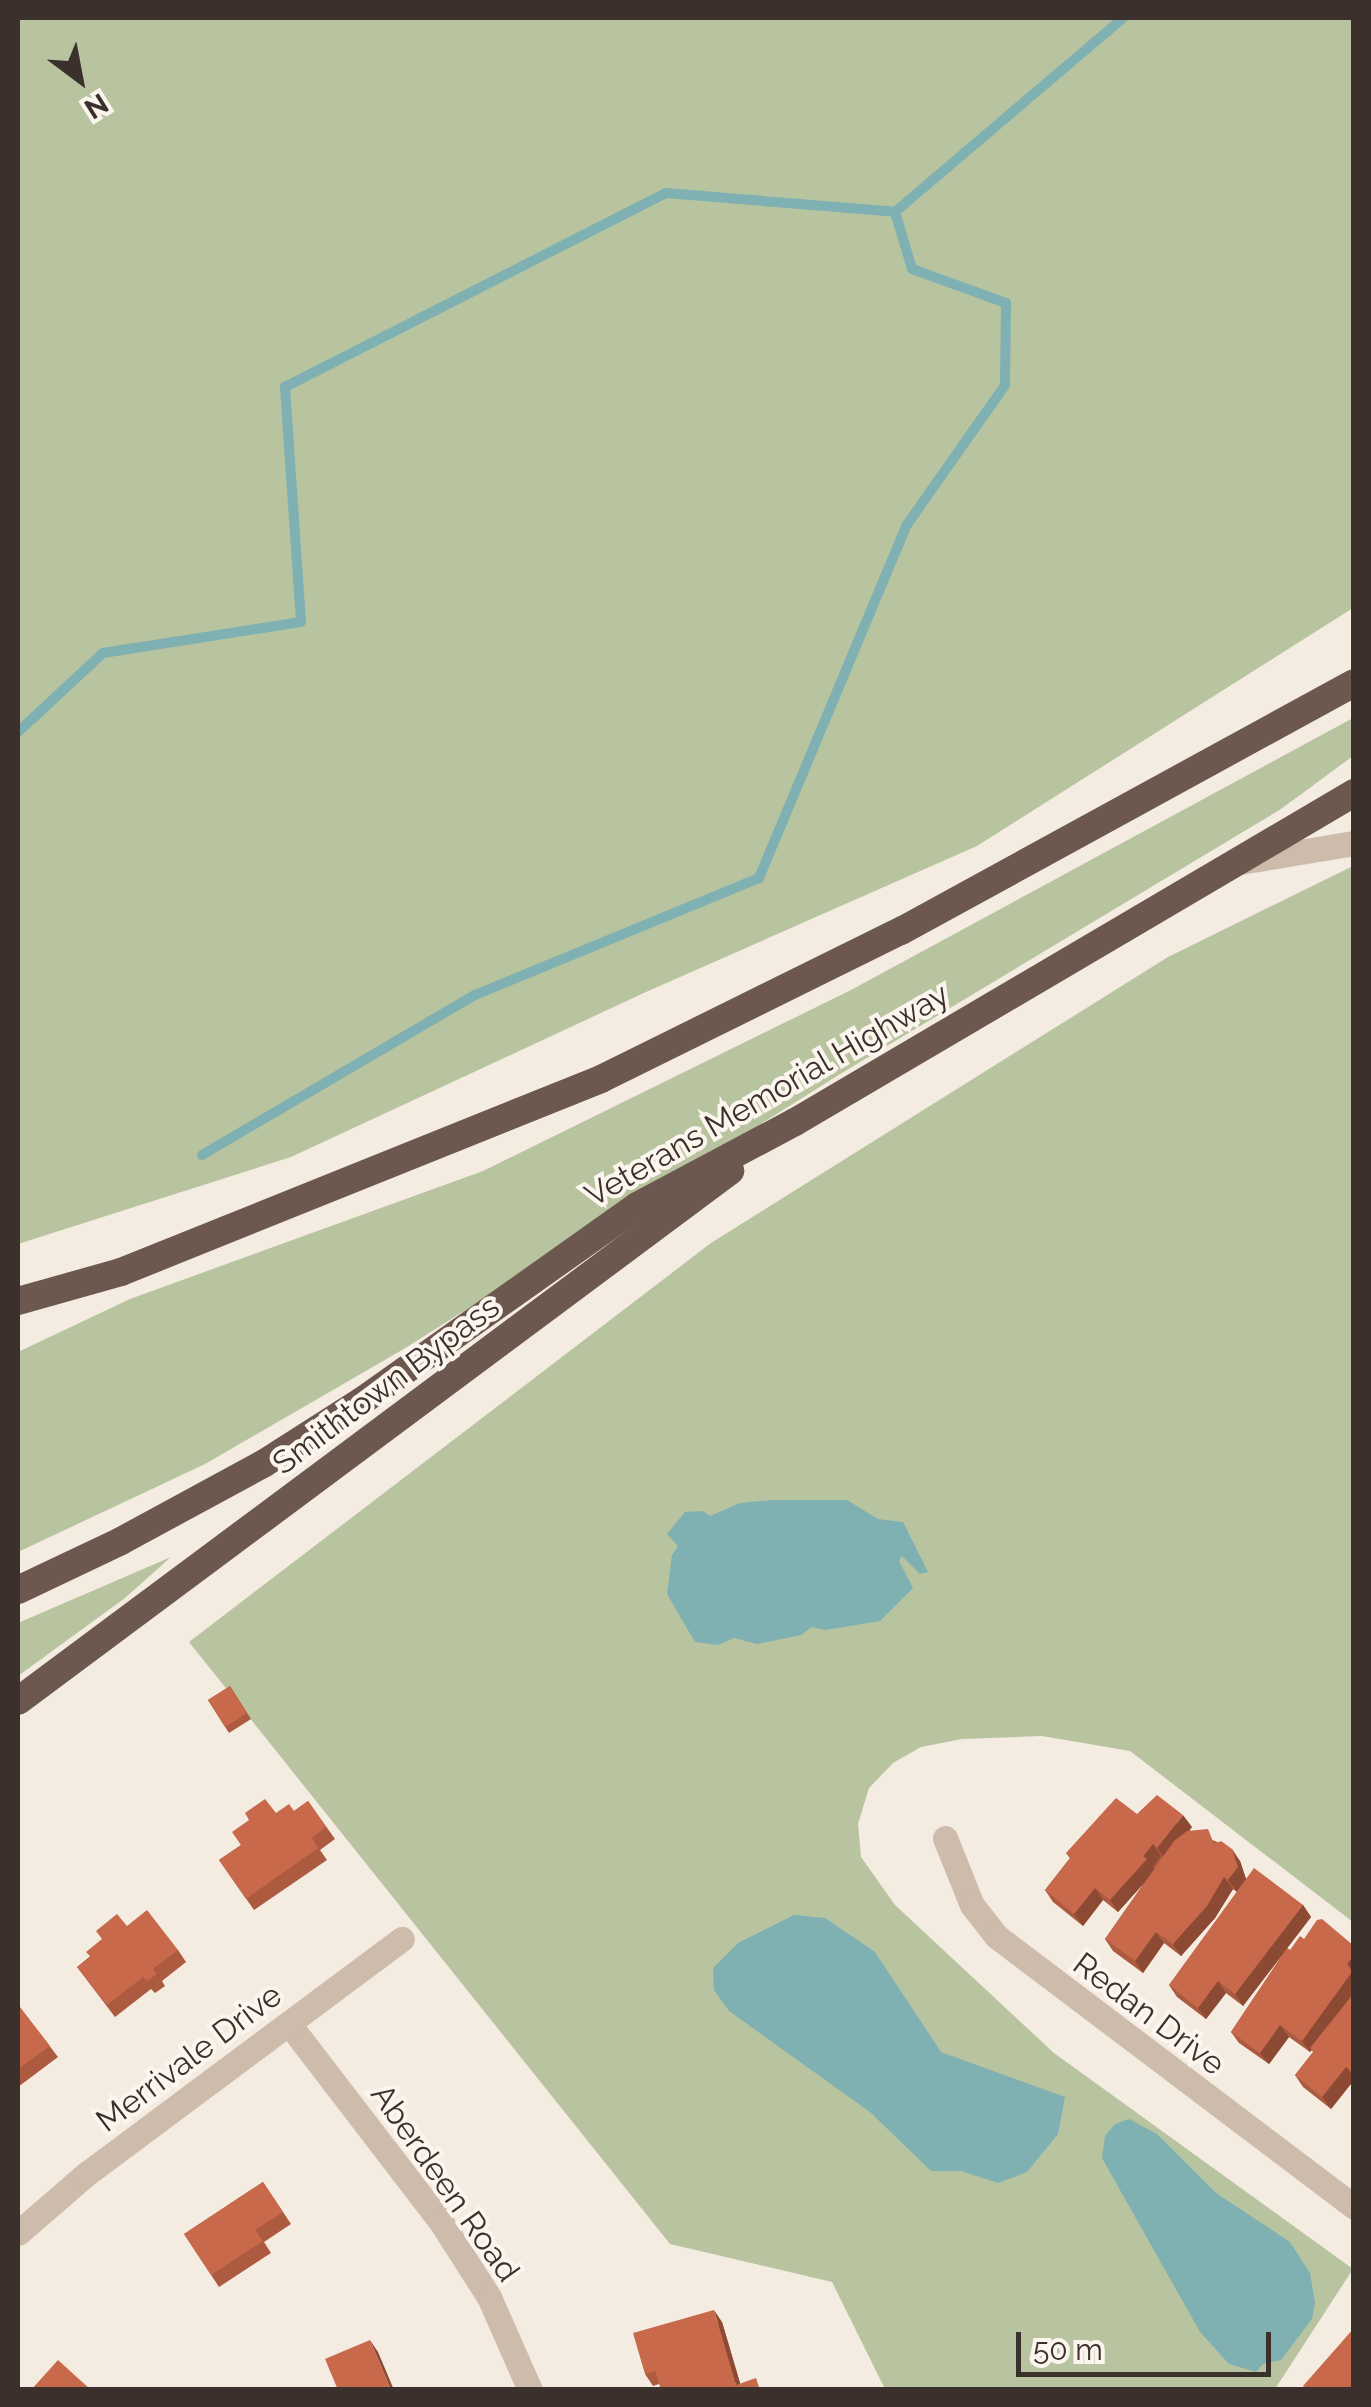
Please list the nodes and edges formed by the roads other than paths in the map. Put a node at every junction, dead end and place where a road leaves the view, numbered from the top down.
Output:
1 (1354, 683) edge
2 (1354, 793) edge
3 (1354, 843) edge
4 (1236, 862) junction
5 (795, 1122) junction
6 (120, 1272) junction
7 (18, 1301) edge
8 (18, 1323) edge
9 (18, 1590) edge
10 (18, 1701) edge
11 (945, 1838) dead end
12 (402, 1938) dead end
13 (290, 2024) junction
14 (1354, 2208) edge
15 (18, 2232) edge
16 (530, 2390) edge

1 - 6 highway
2 - 4 highway, Veterans Memorial Highway
3 - 4 street
4 - 5 highway, Veterans Memorial Highway
5 - 9 highway, Veterans Memorial Highway
5 - 10 highway, Smithtown Bypass
6 - 7 highway
6 - 8 highway
11 - 14 street, Redan Drive
12 - 13 street, Merrivale Drive
13 - 15 street, Merrivale Drive
13 - 16 street, Aberdeen Road

